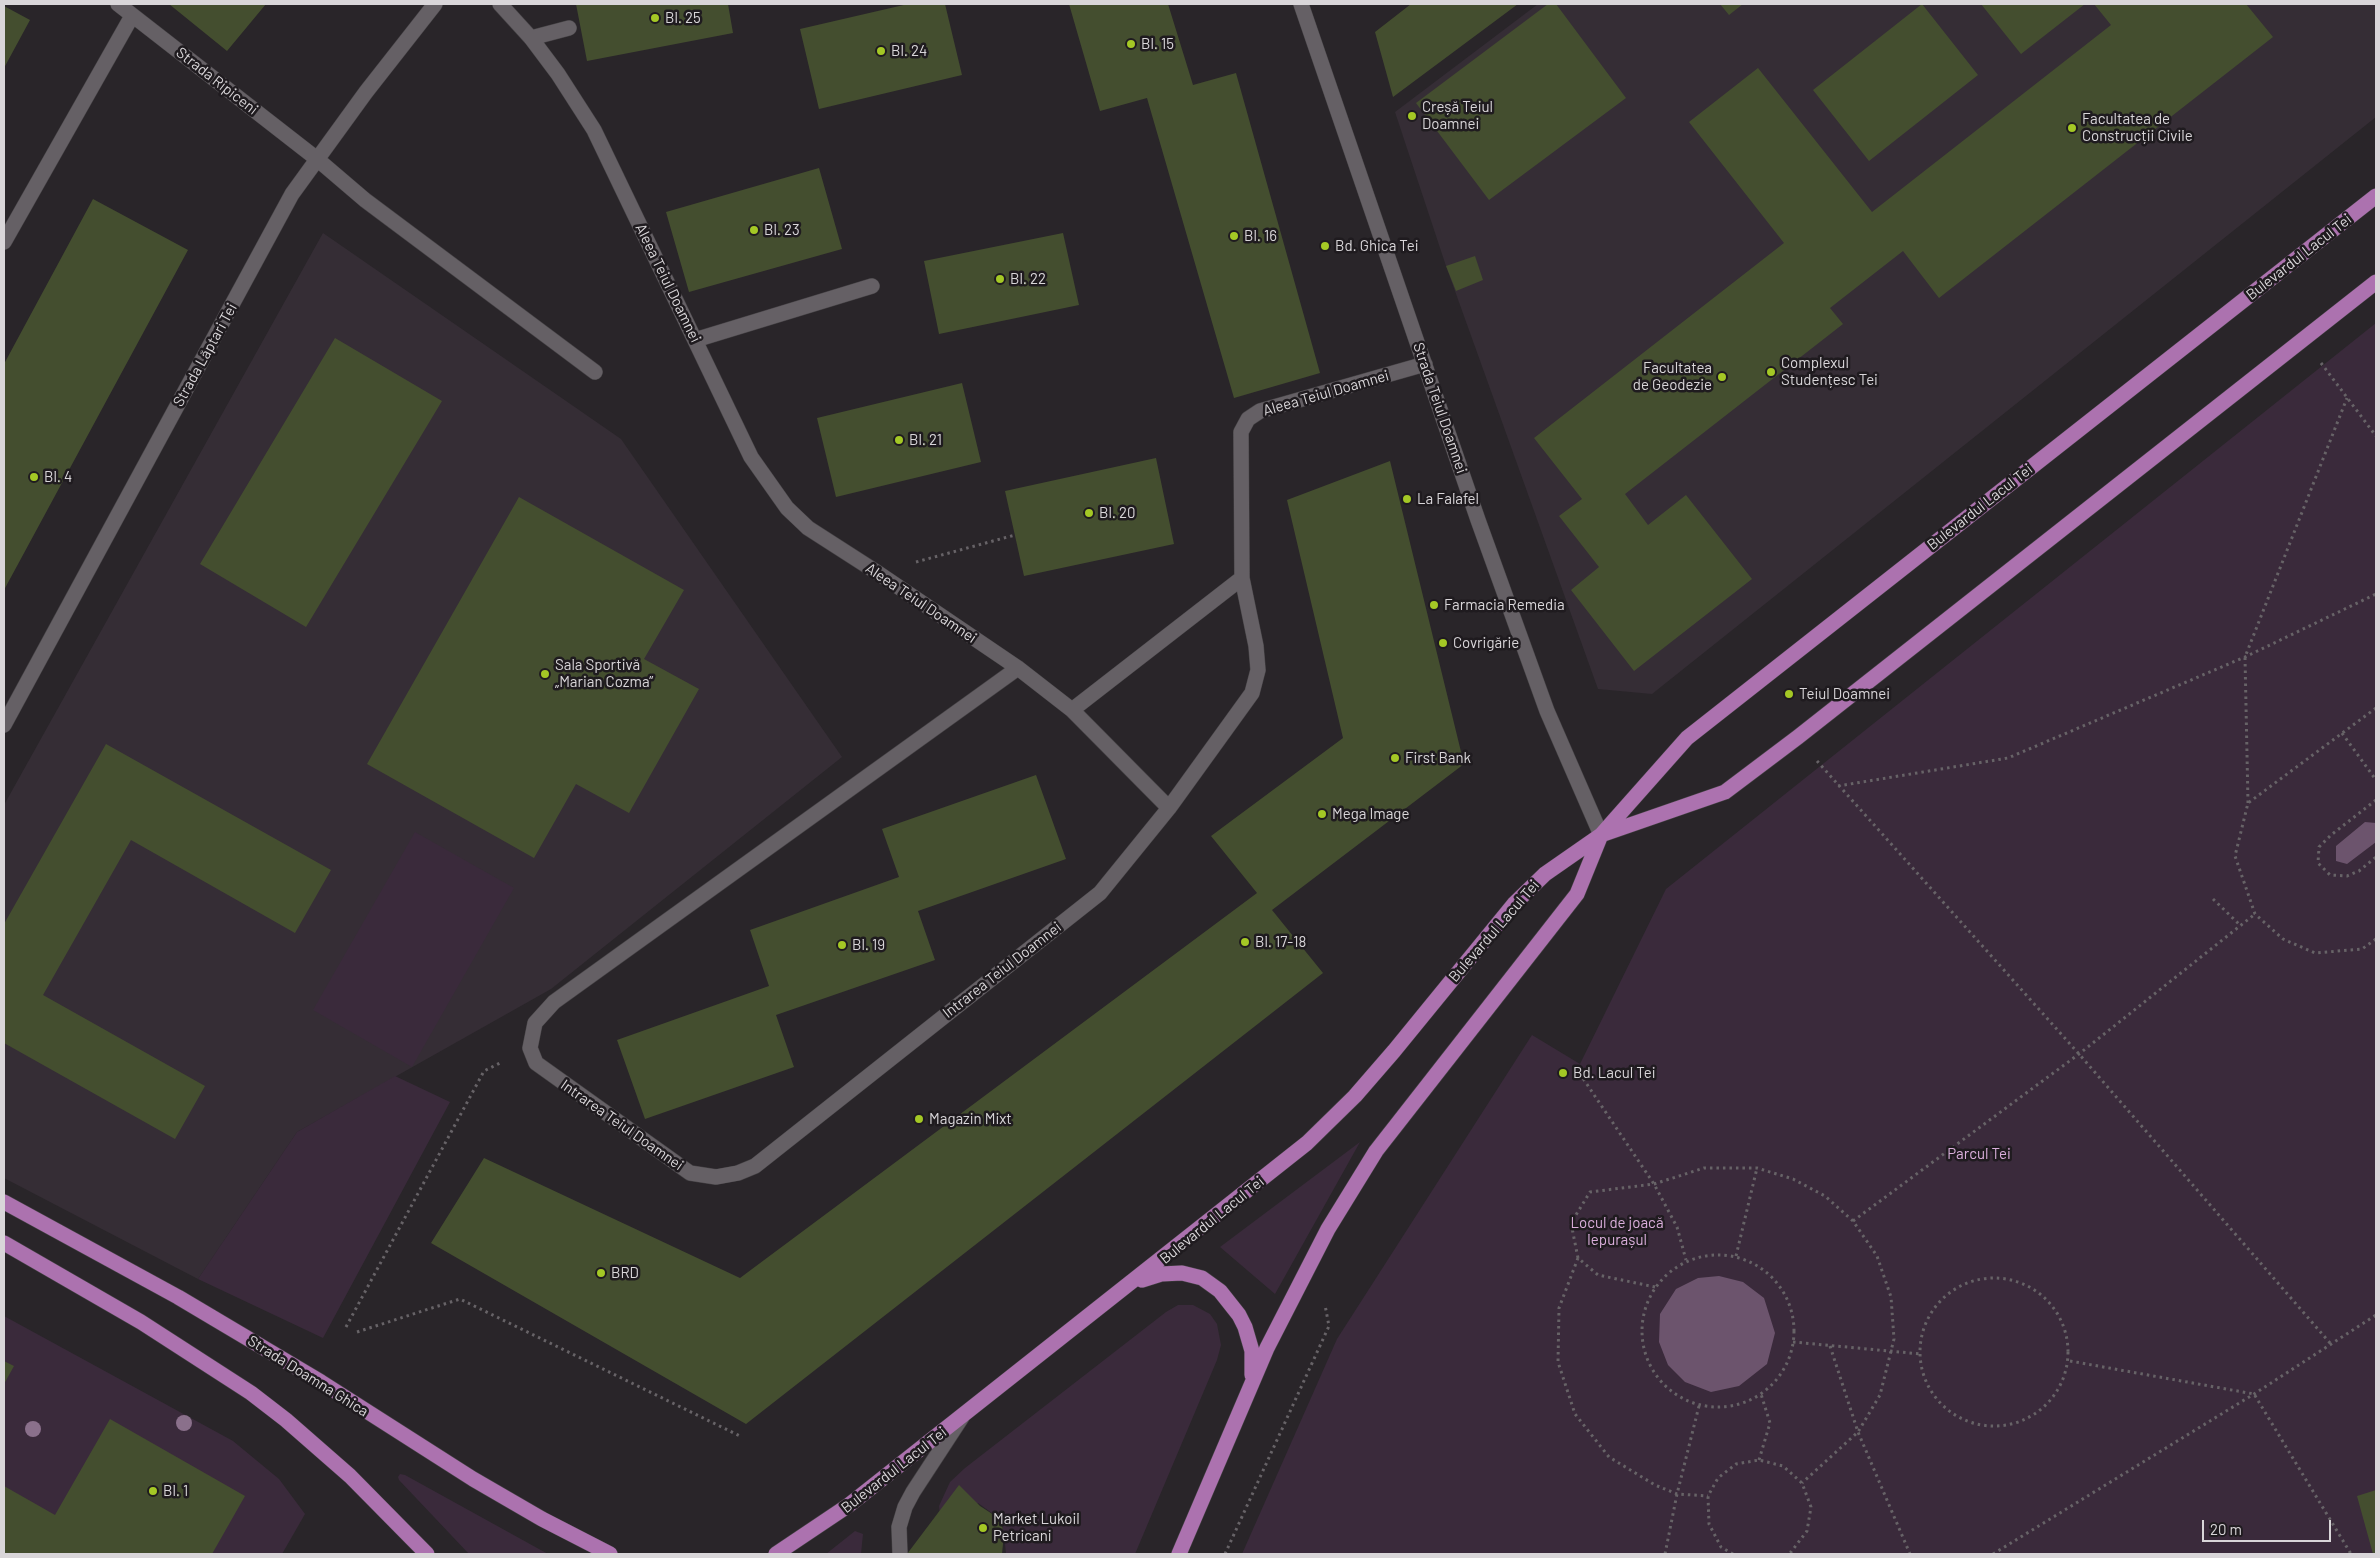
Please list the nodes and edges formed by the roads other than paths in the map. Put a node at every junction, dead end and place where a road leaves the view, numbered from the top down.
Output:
1 (118, 4) edge
2 (434, 4) edge
3 (500, 4) edge
4 (1301, 4) edge
5 (132, 16) junction
6 (569, 28) dead end
7 (531, 38) junction
8 (317, 159) junction
9 (2376, 196) edge
10 (4, 242) edge
11 (2376, 282) edge
12 (872, 286) dead end
13 (695, 340) junction
14 (1425, 364) junction
15 (595, 372) dead end
16 (1242, 578) junction
17 (1018, 668) junction
18 (1072, 710) junction
19 (4, 726) edge
20 (1169, 808) junction
21 (1601, 835) junction
22 (4, 1202) edge
23 (4, 1243) edge
24 (1121, 1292) junction
25 (1248, 1390) junction
26 (962, 1417) junction
27 (427, 1554) edge
28 (610, 1554) edge
29 (776, 1554) edge
30 (900, 1554) edge
31 (1179, 1554) edge

1 - 5 street, Strada Ripiceni
2 - 8 street, Strada Lăptari Tei
3 - 7 street, Aleea Teiul Doamnei
4 - 14 street, Strada Teiul Doamnei
5 - 8 street, Strada Ripiceni
5 - 10 street
6 - 7 street
7 - 13 street, Aleea Teiul Doamnei
8 - 15 street, Strada Ripiceni
8 - 19 street, Strada Lăptari Tei
9 - 21 main road, Bulevardul Lacul Tei
11 - 21 main road, Bulevardul Lacul Tei
12 - 13 street
13 - 17 street, Aleea Teiul Doamnei
14 - 16 street, Aleea Teiul Doamnei
14 - 21 street, Strada Teiul Doamnei
16 - 18 street
16 - 20 street, Intrarea Teiul Doamnei
17 - 18 street, Aleea Teiul Doamnei
17 - 20 street, Intrarea Teiul Doamnei
18 - 20 street, Aleea Teiul Doamnei
21 - 24 main road, Bulevardul Lacul Tei
21 - 25 main road, Bulevardul Lacul Tei
22 - 28 main road, Strada Doamna Ghica
23 - 27 main road
24 - 25 main road
24 - 26 main road, Bulevardul Lacul Tei
25 - 31 main road, Bulevardul Lacul Tei
26 - 29 main road, Bulevardul Lacul Tei
26 - 30 street

